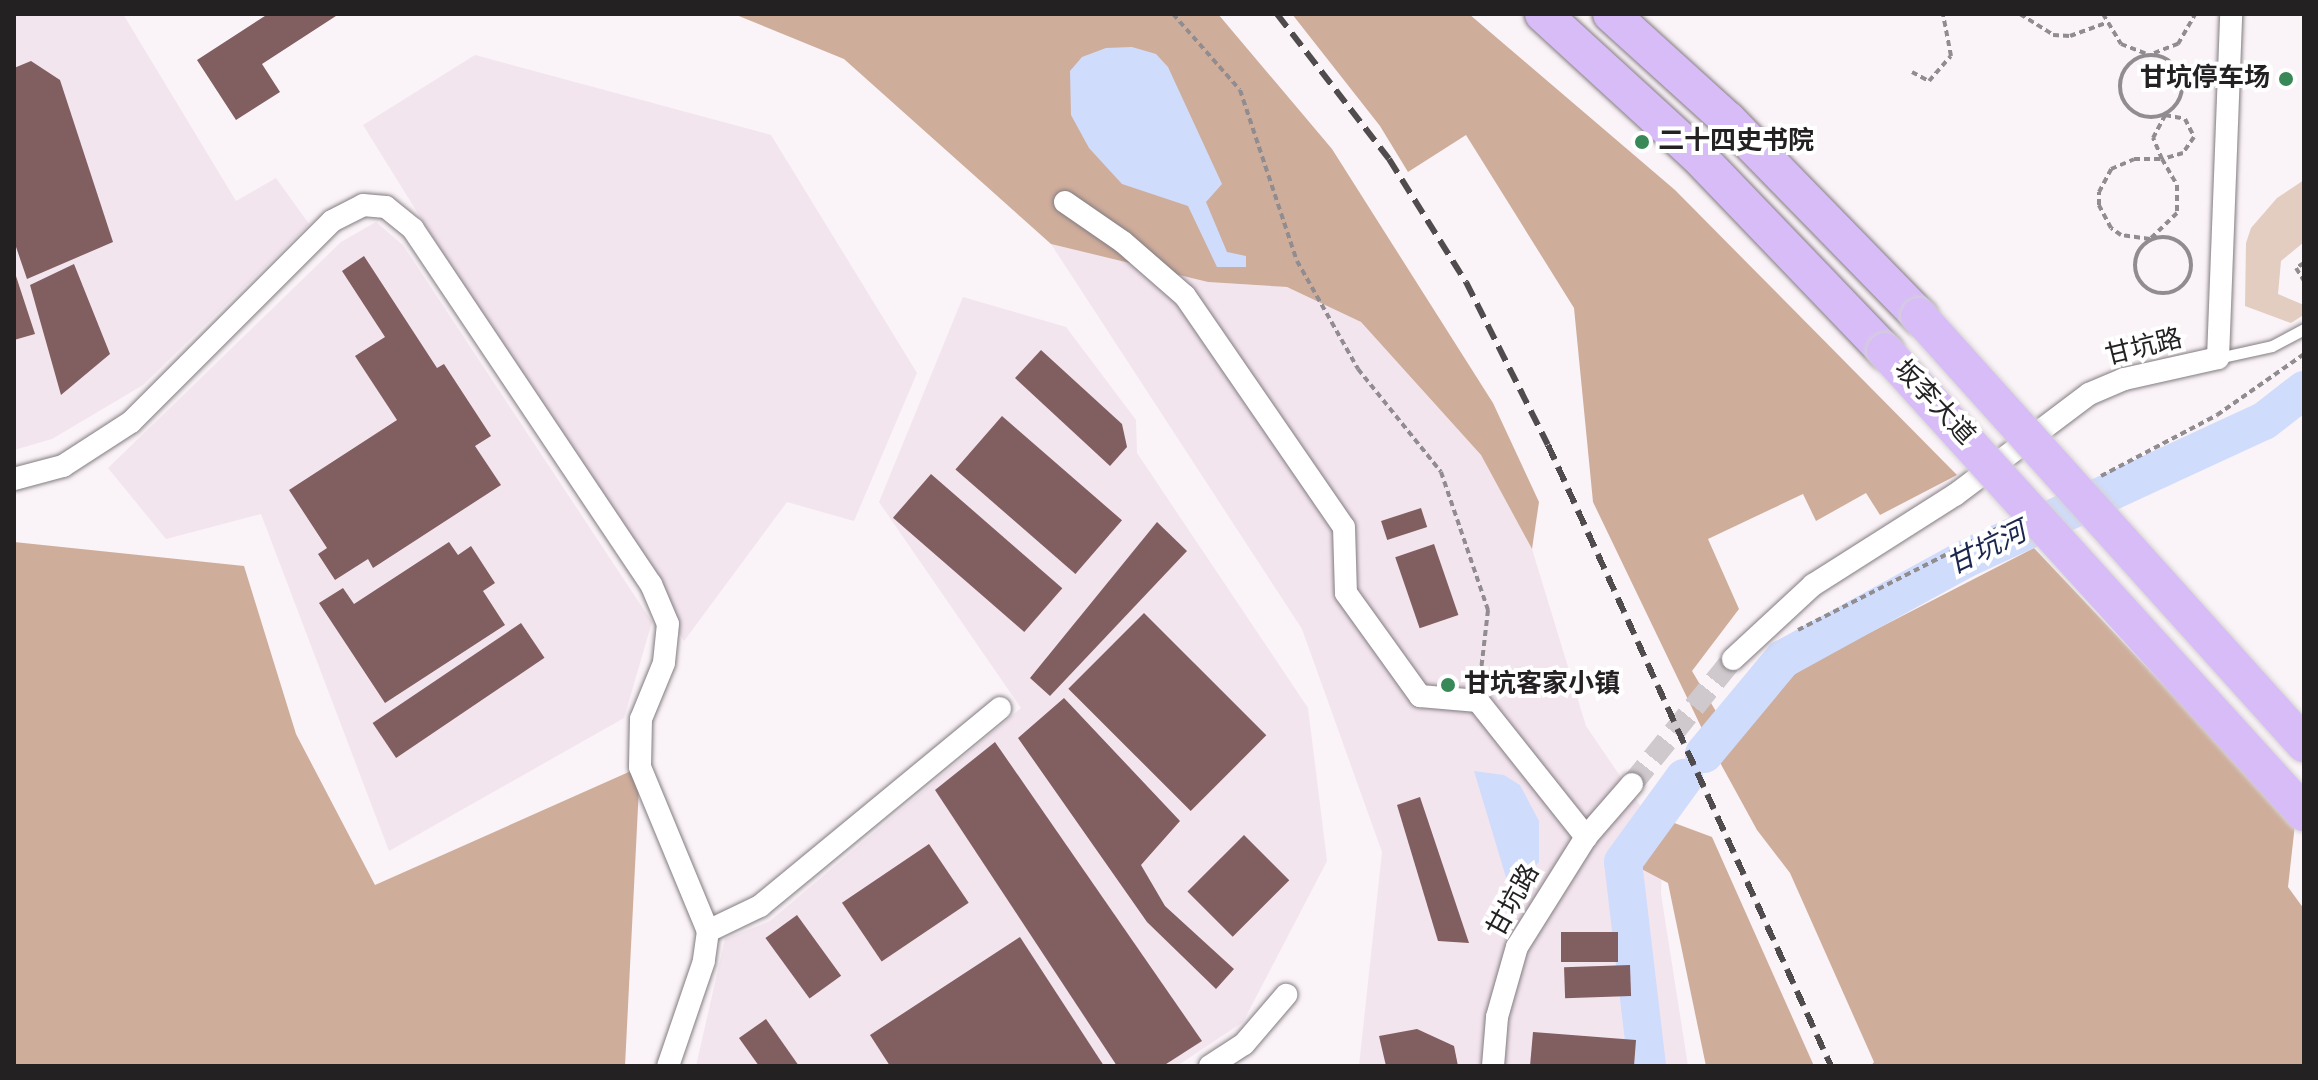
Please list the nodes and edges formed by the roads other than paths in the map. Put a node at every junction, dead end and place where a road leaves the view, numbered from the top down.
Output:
1 (1543, 14) edge
2 (1611, 14) edge
3 (2231, 14) edge
4 (1065, 202) dead end
5 (2304, 329) edge
6 (2218, 358) junction
7 (14, 479) edge
8 (1733, 659) tunnel mouth
9 (1000, 708) dead end
10 (2304, 744) edge
11 (1632, 784) tunnel mouth
12 (2304, 813) edge
13 (1586, 837) junction
14 (708, 931) junction
15 (1286, 995) dead end
16 (668, 1066) edge
17 (1210, 1066) edge
18 (1493, 1066) edge

1 - 12 main road, 坂李大道, bridge
2 - 10 main road, 坂李大道, bridge
3 - 6 street, 甘坑路
4 - 13 street
5 - 6 lane
6 - 8 street, 甘坑路
7 - 14 street
9 - 14 street
11 - 13 street, 甘坑路
13 - 18 street, 甘坑路
14 - 16 street
15 - 17 street

